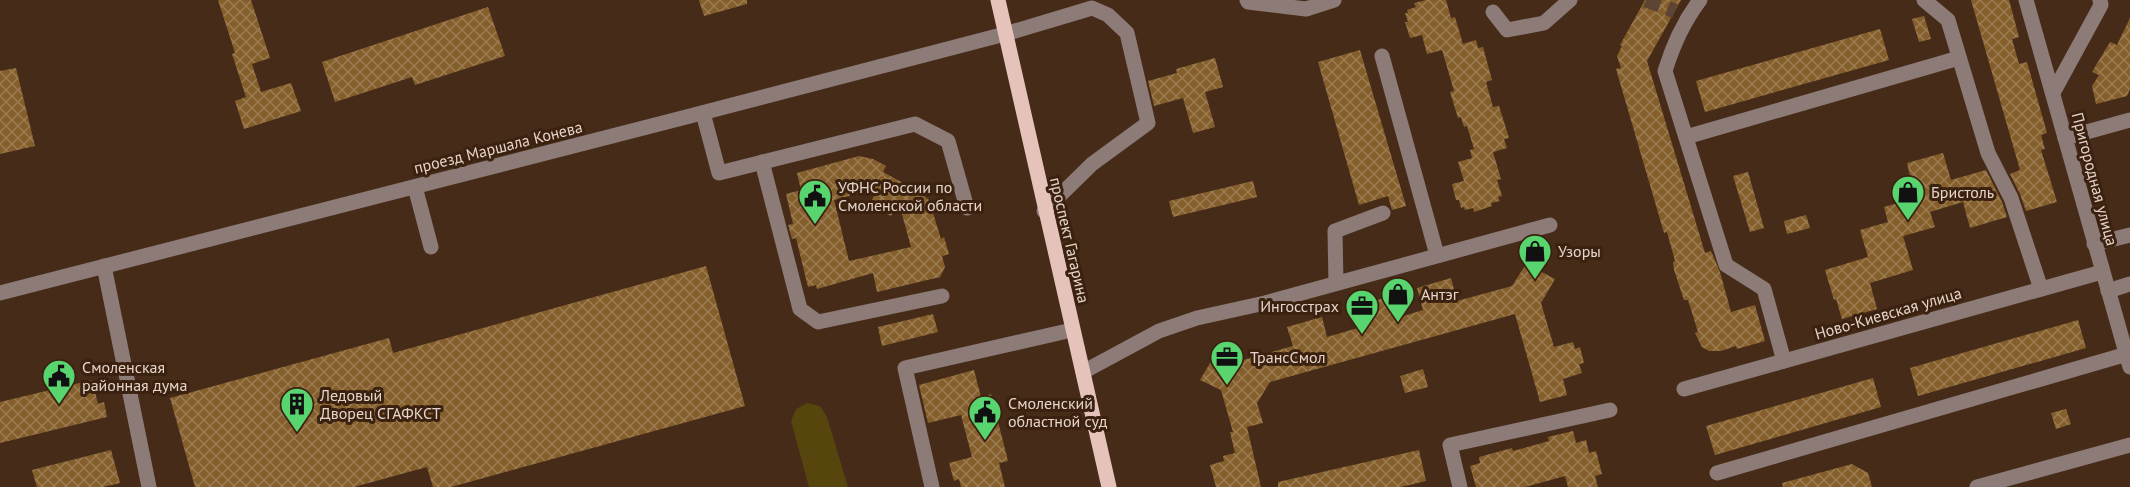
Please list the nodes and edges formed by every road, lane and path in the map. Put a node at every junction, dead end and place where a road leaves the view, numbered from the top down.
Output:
1 (998, 0) edge
2 (1247, 0) edge
3 (1334, 0) edge
4 (1570, 0) edge
5 (1700, 0) edge
6 (1924, 0) edge
7 (2026, 0) edge
8 (2100, 0) edge
9 (1092, 4) edge
10 (1493, 13) edge
11 (1005, 34) junction
12 (1382, 56) dead end
13 (1959, 58) junction
14 (2053, 93) junction
15 (703, 113) junction
16 (2130, 120) edge
17 (1686, 137) junction
18 (2065, 138) junction
19 (762, 162) junction
20 (415, 187) junction
21 (967, 208) dead end
22 (1044, 211) junction
23 (1383, 213) dead end
24 (1550, 225) dead end
25 (2130, 235) edge
26 (2094, 244) junction
27 (431, 247) dead end
28 (1437, 255) junction
29 (104, 267) junction
30 (2102, 272) junction
31 (1336, 283) junction
32 (2130, 284) edge
33 (2042, 289) junction
34 (2108, 291) junction
35 (0, 293) edge
36 (942, 296) dead end
37 (1072, 330) junction
38 (2128, 360) edge
39 (1784, 361) junction
40 (1083, 372) junction
41 (1684, 389) dead end
42 (1610, 410) dead end
43 (2130, 445) edge
44 (1717, 473) dead end
45 (149, 487) edge
46 (932, 487) edge
47 (1109, 487) edge
48 (1460, 487) edge
49 (1977, 487) edge

1 - 11 main road, проспект Гагарина
2 - 3 street
4 - 10 street
5 - 17 street
6 - 13 street
7 - 14 street, Пригородная улица
8 - 14 street
9 - 11 street, проезд Маршала Конева
9 - 22 street
11 - 15 street, проезд Маршала Конева
11 - 22 main road, проспект Гагарина
12 - 28 street
13 - 17 street
13 - 33 street
14 - 18 street, Пригородная улица
15 - 19 street
15 - 20 street, проезд Маршала Конева
16 - 18 street
17 - 39 street
18 - 26 street, Пригородная улица
19 - 21 street
19 - 36 street
20 - 27 street
20 - 29 street, проезд Маршала Конева
22 - 37 main road, проспект Гагарина
23 - 31 street
24 - 28 street
25 - 26 street
26 - 30 street, Пригородная улица
28 - 31 street
29 - 35 street, проезд Маршала Конева
29 - 45 street
30 - 33 street, Ново-Киевская улица
30 - 34 street, Пригородная улица
31 - 40 street
32 - 34 street
33 - 39 street, Ново-Киевская улица
34 - 38 street, Пригородная улица
37 - 40 main road, проспект Гагарина
37 - 46 street
38 - 44 street
39 - 41 street, Ново-Киевская улица
40 - 47 main road, проспект Гагарина
42 - 48 street
43 - 49 street

